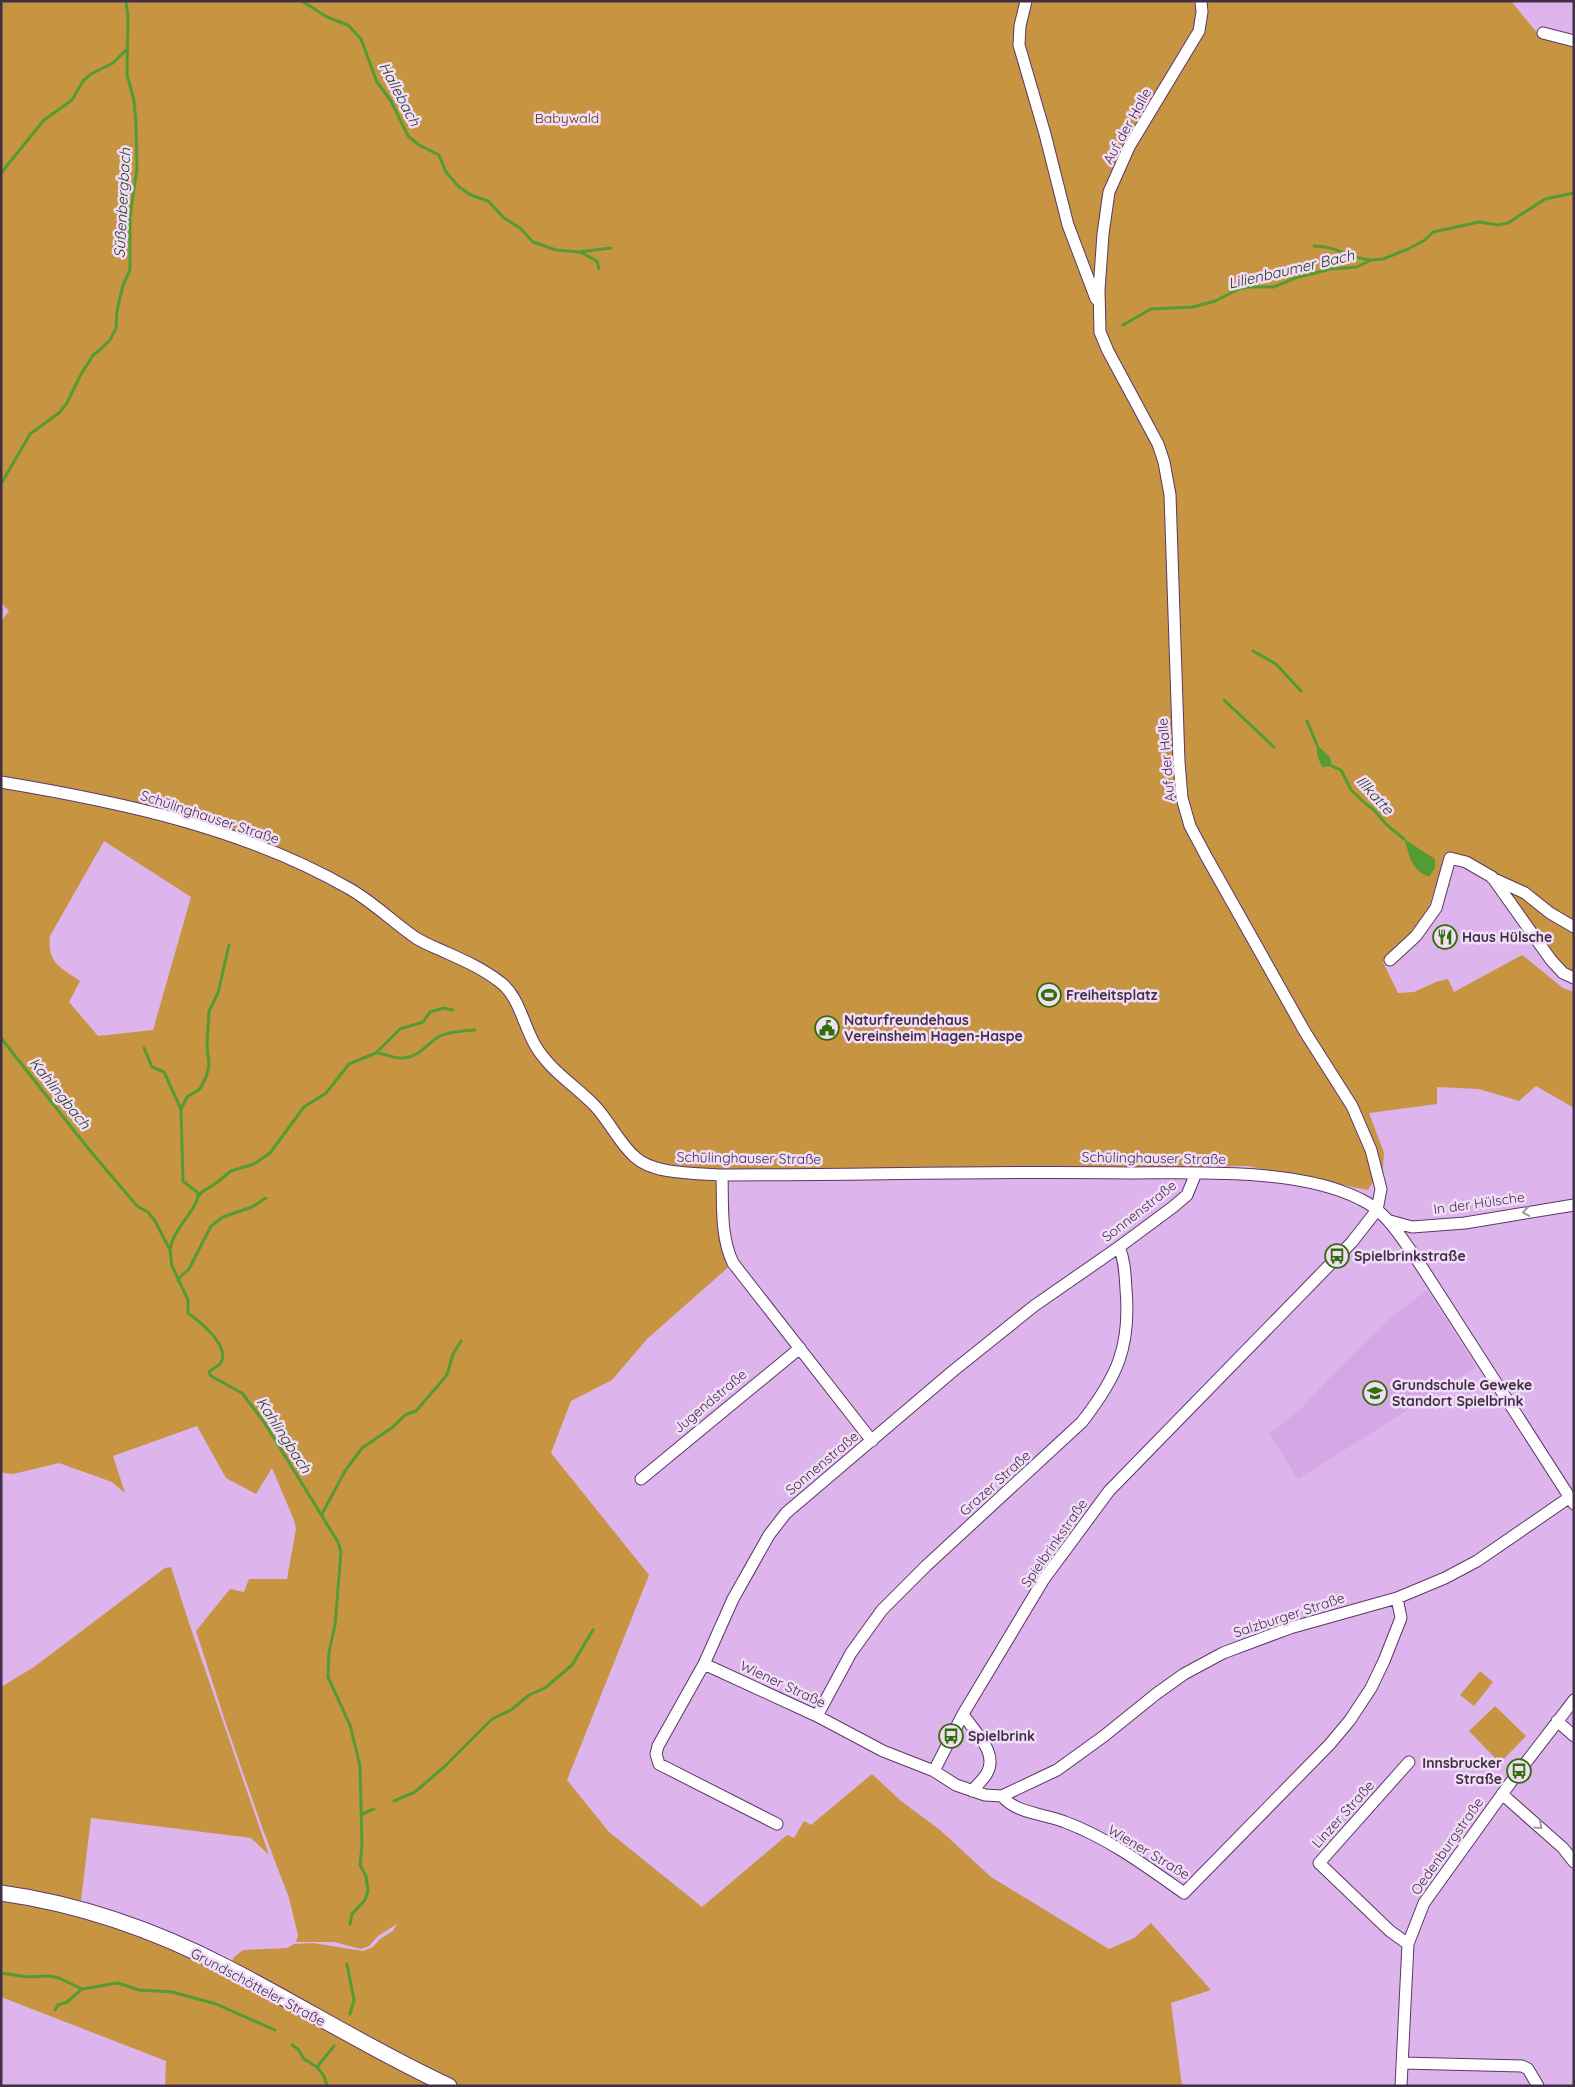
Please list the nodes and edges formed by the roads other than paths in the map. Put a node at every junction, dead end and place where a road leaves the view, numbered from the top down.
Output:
1 (1026, 1) edge
2 (1201, 1) edge
3 (1542, 33) dead end
4 (1574, 41) edge
5 (1098, 303) junction
6 (1, 782) edge
7 (1489, 875) junction
8 (1574, 927) edge
9 (1390, 960) dead end
10 (1574, 978) edge
11 (1196, 1173) junction
12 (722, 1175) junction
13 (1574, 1205) edge
14 (1377, 1210) junction
15 (1390, 1221) junction
16 (1119, 1248) junction
17 (800, 1348) junction
18 (872, 1441) junction
19 (641, 1479) dead end
20 (1572, 1500) edge
21 (1397, 1598) junction
22 (704, 1664) junction
23 (1574, 1700) edge
24 (963, 1714) junction
25 (817, 1716) junction
26 (1557, 1721) junction
27 (1574, 1736) edge
28 (1409, 1762) dead end
29 (934, 1771) junction
30 (972, 1791) junction
31 (1502, 1794) junction
32 (1002, 1796) junction
33 (776, 1824) dead end
34 (1574, 1862) edge
35 (1, 1893) edge
36 (1408, 1944) junction
37 (1402, 2063) junction
38 (449, 2086) edge
39 (1401, 2086) edge
40 (1538, 2086) edge

1 - 5 street, Auf der Halle
2 - 5 street, Auf der Halle
3 - 4 street
5 - 14 street, Auf der Halle
6 - 12 street, Schülinghauser Straße
7 - 8 street
7 - 9 street
7 - 10 street
11 - 12 street, Schülinghauser Straße
11 - 14 street, Schülinghauser Straße
11 - 16 street, Sonnenstraße
12 - 17 street
13 -> 15 street, In der Hülsche
14 - 15 street, Schülinghauser Straße
14 - 24 street, Spielbrinkstraße
15 - 20 street
16 - 18 street, Sonnenstraße
16 - 25 street, Grazer Straße
17 - 18 street
17 - 19 street, Jugendstraße
18 - 22 street, Sonnenstraße
20 - 21 street, Salzburger Straße
21 - 32 street, Salzburger Straße
21 - 32 street, Wiener Straße
22 - 25 street, Wiener Straße
22 - 33 street, Sonnenstraße
23 - 26 street, Oedenburgstraße
24 - 29 street, Spielbrinkstraße
24 - 30 street
25 - 29 street, Wiener Straße
26 - 27 street
26 - 31 street, Oedenburgstraße
28 - 36 street, Linzer Straße
29 - 30 street, Wiener Straße
30 - 32 street, Wiener Straße
31 -> 34 street
31 - 36 street, Oedenburgstraße
35 - 38 main road, Grundschötteler Straße
36 - 37 street, Oedenburgstraße
37 - 39 street, Oedenburgstraße
37 - 40 street

